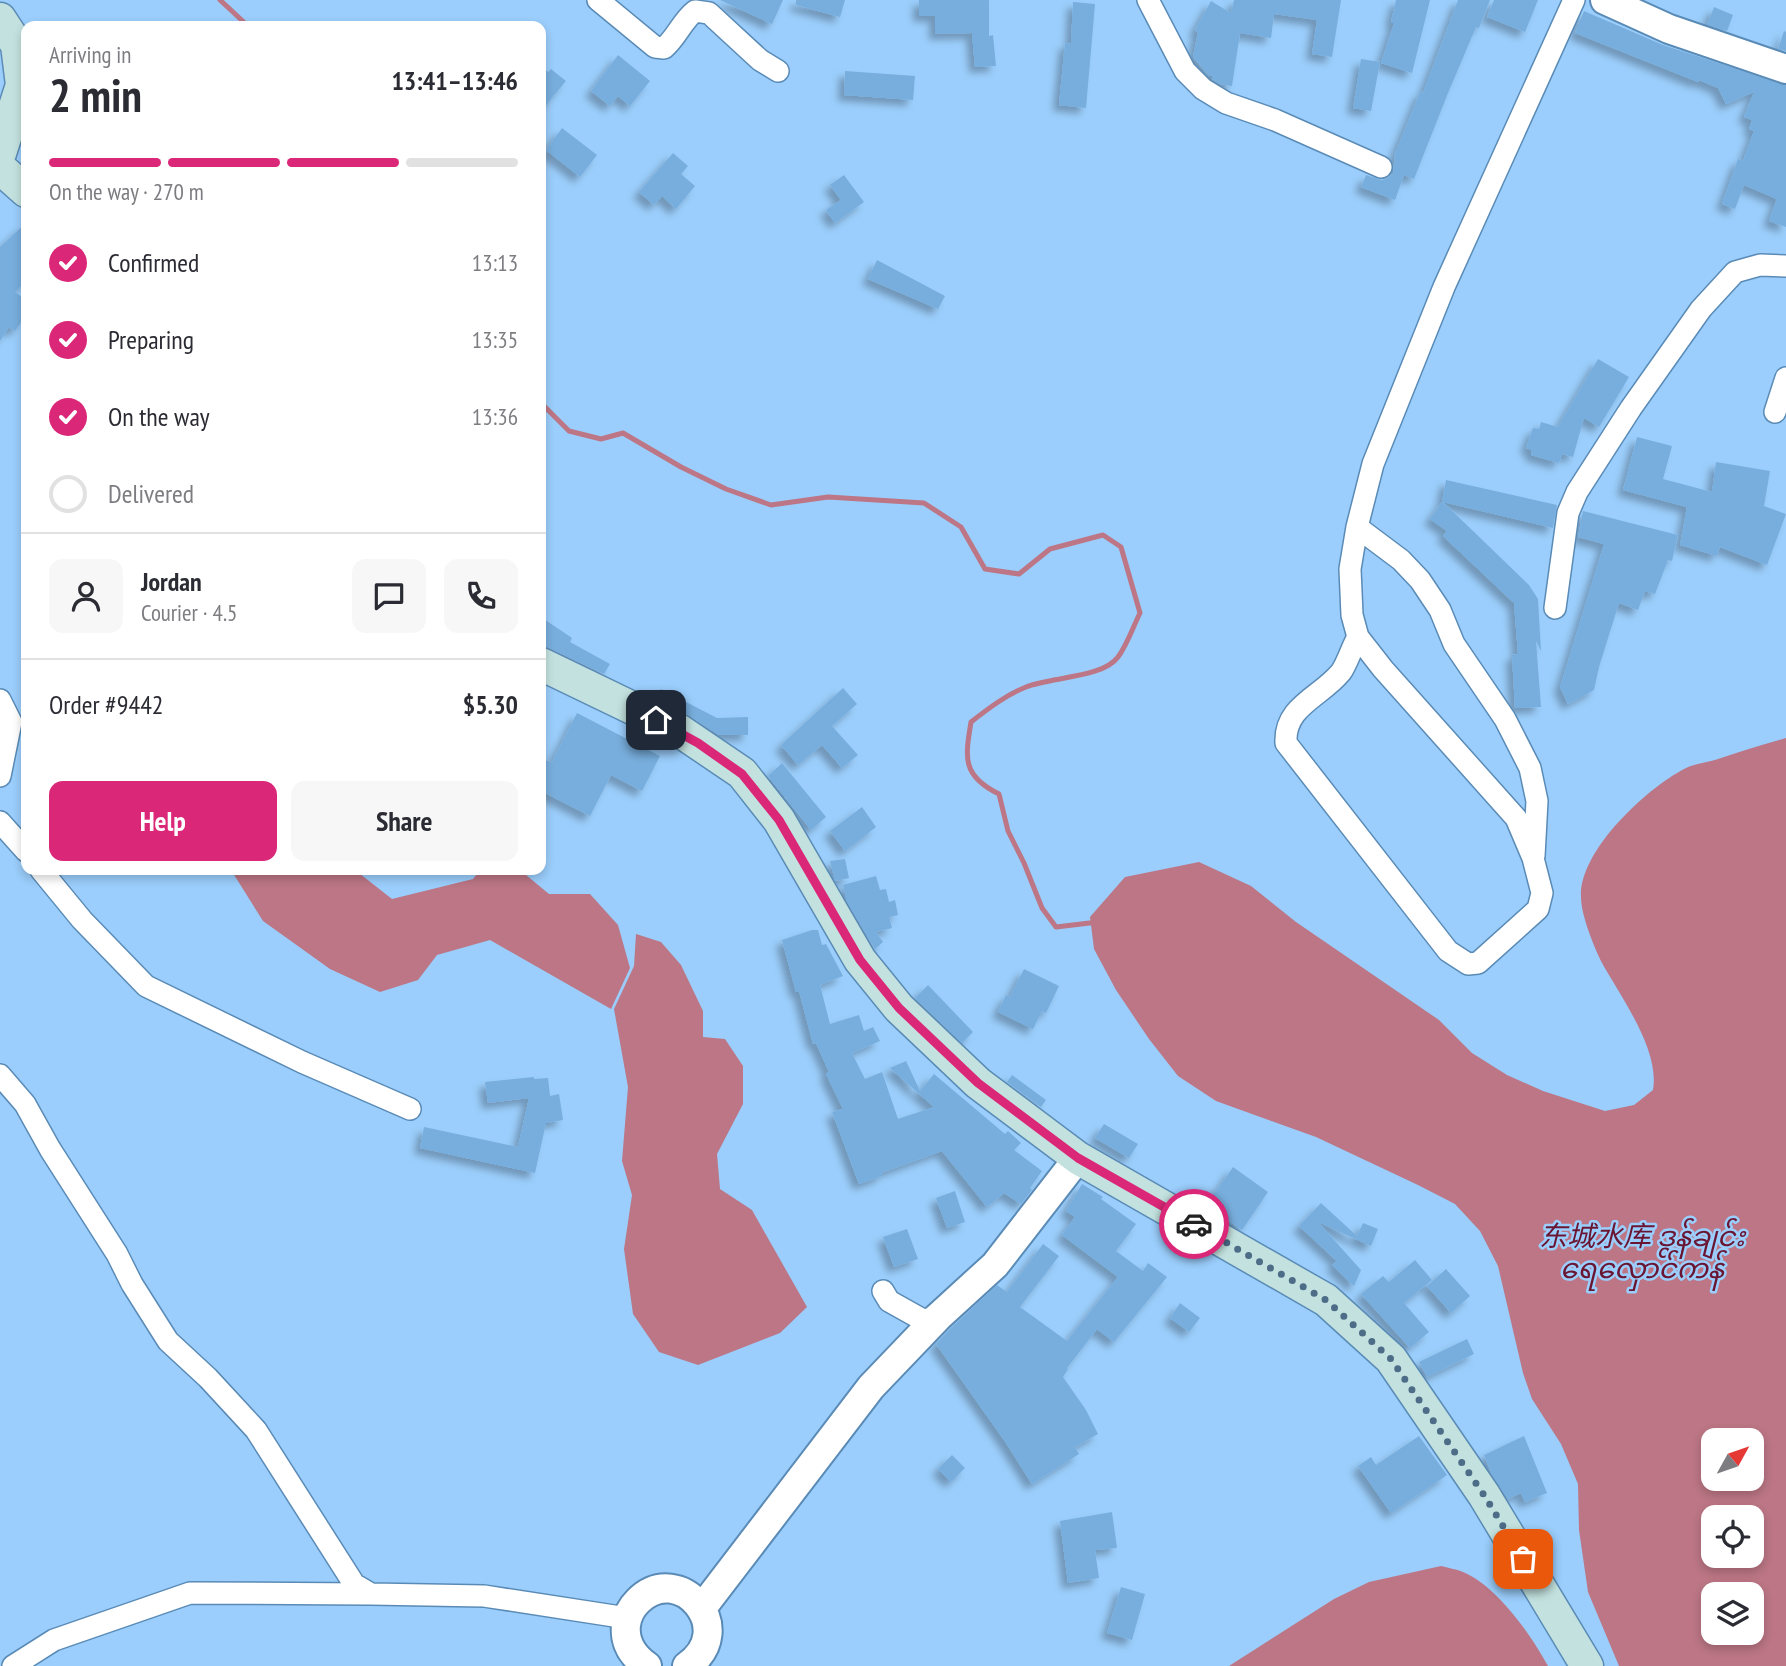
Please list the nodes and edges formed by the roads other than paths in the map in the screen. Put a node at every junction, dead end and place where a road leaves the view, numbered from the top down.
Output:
1 (598, 0) edge
2 (1148, 0) edge
3 (1574, 0) edge
4 (1605, 0) edge
5 (0, 19) edge
6 (1786, 69) edge
7 (778, 71) dead end
8 (21, 77) edge
9 (21, 88) edge
10 (0, 153) edge
11 (1381, 167) dead end
12 (0, 168) edge
13 (21, 187) edge
14 (1786, 266) edge
15 (1786, 378) edge
16 (1775, 412) dead end
17 (1357, 527) junction
18 (1555, 608) dead end
19 (1358, 637) junction
20 (546, 666) edge
21 (0, 700) edge
22 (0, 776) edge
23 (0, 822) edge
24 (21, 845) edge
25 (1534, 858) junction
26 (45, 875) edge
27 (0, 1075) edge
28 (410, 1109) dead end
29 (1078, 1158) junction
30 (883, 1291) dead end
31 (938, 1317) junction
32 (371, 1594) junction
33 (702, 1608) junction
34 (627, 1618) junction
35 (13, 1666) edge
36 (647, 1666) edge
37 (687, 1666) edge
38 (1587, 1666) edge

1 - 7 street
2 - 11 street
3 - 17 street
4 - 6 street
5 - 8 main road
9 - 10 main road
12 - 13 main road
14 - 18 street
15 - 16 street
17 - 19 street
17 - 25 street
19 - 25 street
19 - 25 street
20 - 29 main road
21 - 22 street
23 - 24 street
26 - 28 street
27 - 32 street
29 - 31 street
29 - 38 main road
30 - 31 street
31 - 33 street
32 - 34 street
32 - 35 street
33 - 34 street
33 - 37 street
34 - 36 street

